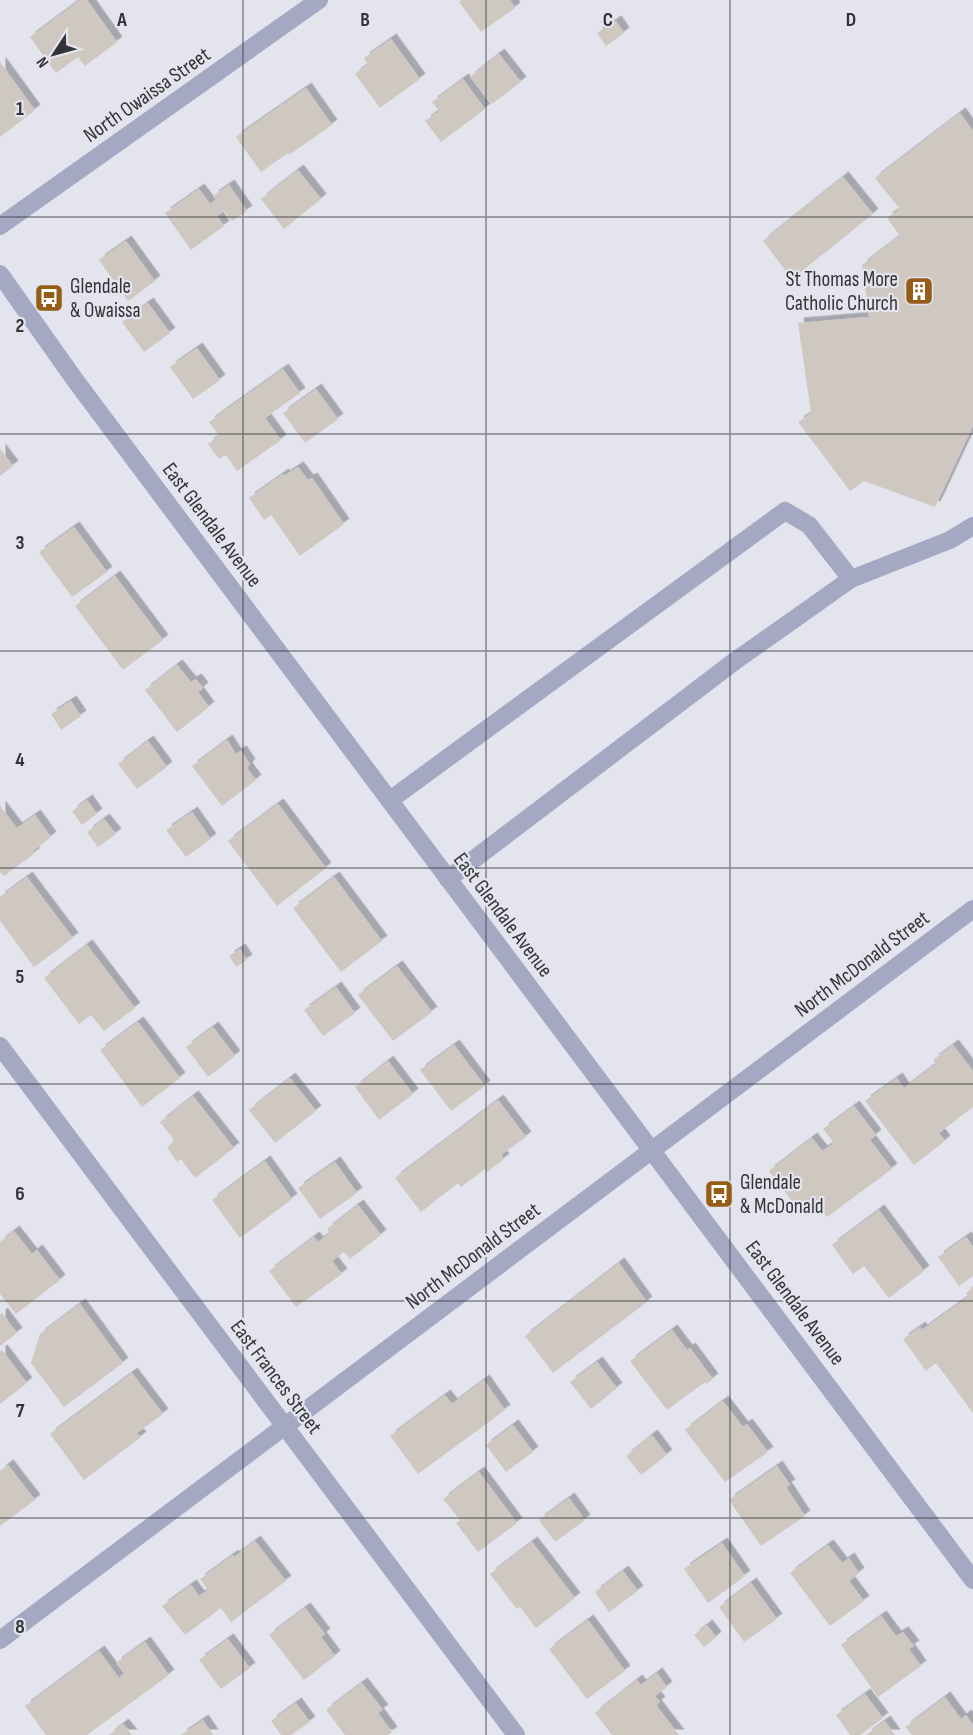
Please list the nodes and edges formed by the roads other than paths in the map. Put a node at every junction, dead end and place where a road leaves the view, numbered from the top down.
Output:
1 (319, 0) edge
2 (0, 226) edge
3 (0, 274) edge
4 (973, 526) edge
5 (851, 579) junction
6 (390, 800) junction
7 (448, 879) junction
8 (973, 909) edge
9 (0, 1046) edge
10 (652, 1150) junction
11 (284, 1426) junction
12 (973, 1580) edge
13 (0, 1640) edge
14 (516, 1735) edge

1 - 2 street, North Owaissa Street
3 - 6 street, East Glendale Avenue
4 - 5 street
5 - 6 street
5 - 7 street
6 - 7 street, East Glendale Avenue
7 - 10 street, East Glendale Avenue
8 - 10 street, North McDonald Street
9 - 11 street, East Frances Street
10 - 11 street, North McDonald Street
10 - 12 street, East Glendale Avenue
11 - 13 street, North McDonald Street
11 - 14 street, East Frances Street

